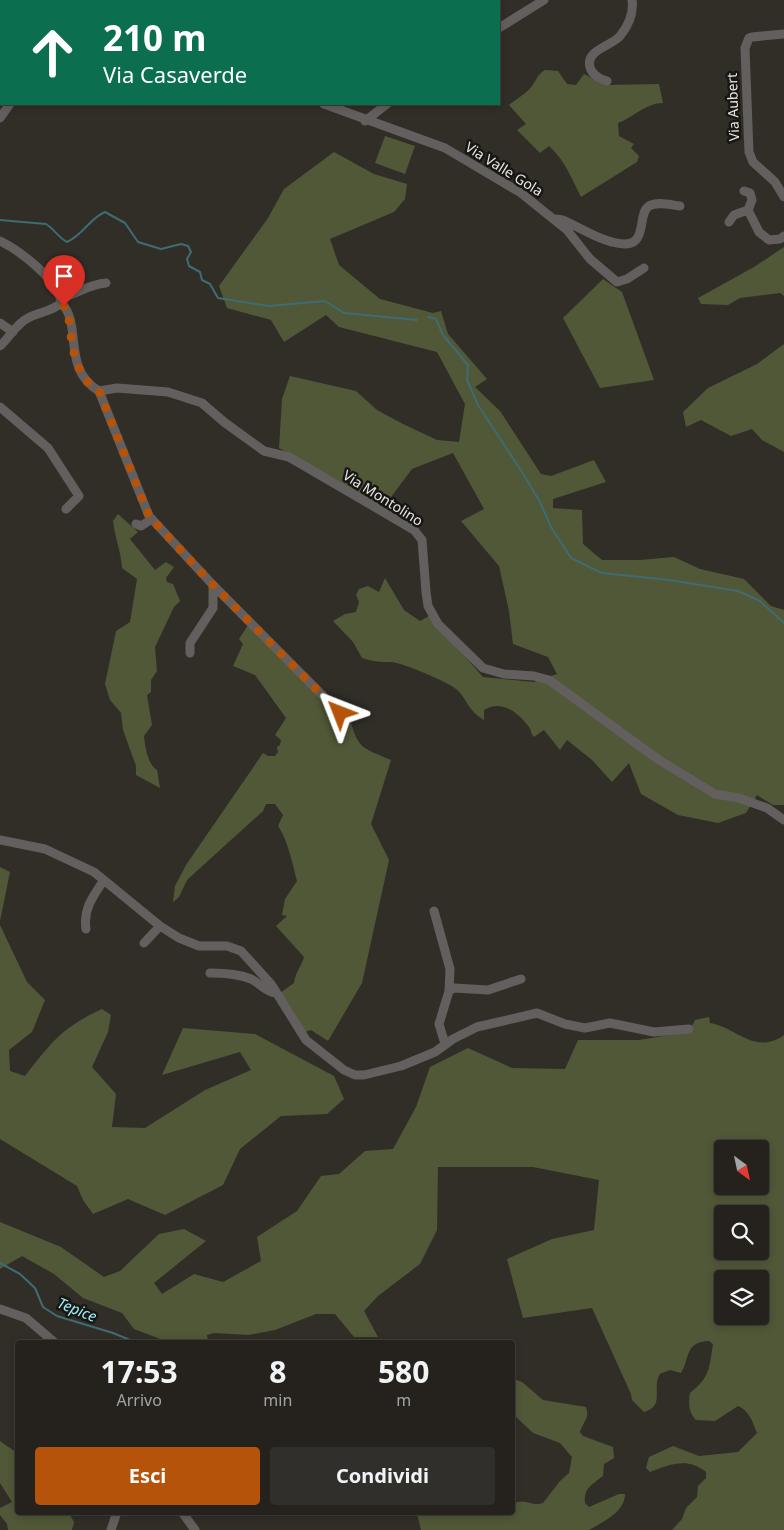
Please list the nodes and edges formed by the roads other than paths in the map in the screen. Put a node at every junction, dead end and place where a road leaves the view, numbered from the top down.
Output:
1 (632, 0) edge
2 (540, 1) edge
3 (500, 27) edge
4 (784, 34) edge
5 (607, 81) dead end
6 (9, 105) edge
7 (326, 105) edge
8 (386, 105) edge
9 (0, 118) edge
10 (366, 121) junction
11 (744, 191) dead end
12 (784, 197) edge
13 (680, 206) dead end
14 (748, 210) junction
15 (553, 219) junction
16 (729, 222) dead end
17 (784, 236) edge
18 (0, 241) edge
19 (644, 268) dead end
20 (106, 283) dead end
21 (61, 300) junction
22 (0, 323) edge
23 (13, 332) junction
24 (0, 346) edge
25 (99, 391) junction
26 (0, 407) edge
27 (66, 509) dead end
28 (152, 519) junction
29 (136, 524) dead end
30 (213, 585) junction
31 (190, 653) dead end
32 (340, 713) dead end
33 (784, 820) edge
34 (0, 840) edge
35 (104, 880) junction
36 (434, 911) dead end
37 (160, 926) junction
38 (86, 929) dead end
39 (144, 942) dead end
40 (210, 973) dead end
41 (521, 978) dead end
42 (449, 991) junction
43 (276, 993) junction
44 (689, 1029) dead end
45 (445, 1044) junction
46 (0, 1309) edge
47 (49, 1340) edge
48 (116, 1515) edge
49 (184, 1515) edge
50 (112, 1530) edge
51 (195, 1530) edge

1 - 5 street
2 - 3 street
4 - 12 street, Via Aubert
6 - 9 street
7 - 10 street, Via Valle Gola
8 - 10 street
10 - 15 street, Via Valle Gola
11 - 14 street
13 - 15 street
14 - 16 street
14 - 17 street
15 - 19 street, Via Valle Gola
18 - 21 street
20 - 21 street
21 - 23 street
21 - 25 street
22 - 23 street
23 - 24 street
25 - 28 street
25 - 33 street, Via Montolino
26 - 27 street
28 - 29 street
28 - 30 street
30 - 31 street
30 - 32 street
34 - 35 street
35 - 37 street
35 - 38 street
36 - 42 street
37 - 39 street
37 - 43 street
40 - 43 street
41 - 42 street
42 - 45 street
43 - 45 street
44 - 45 street
46 - 47 street
48 - 50 street
49 - 51 street

